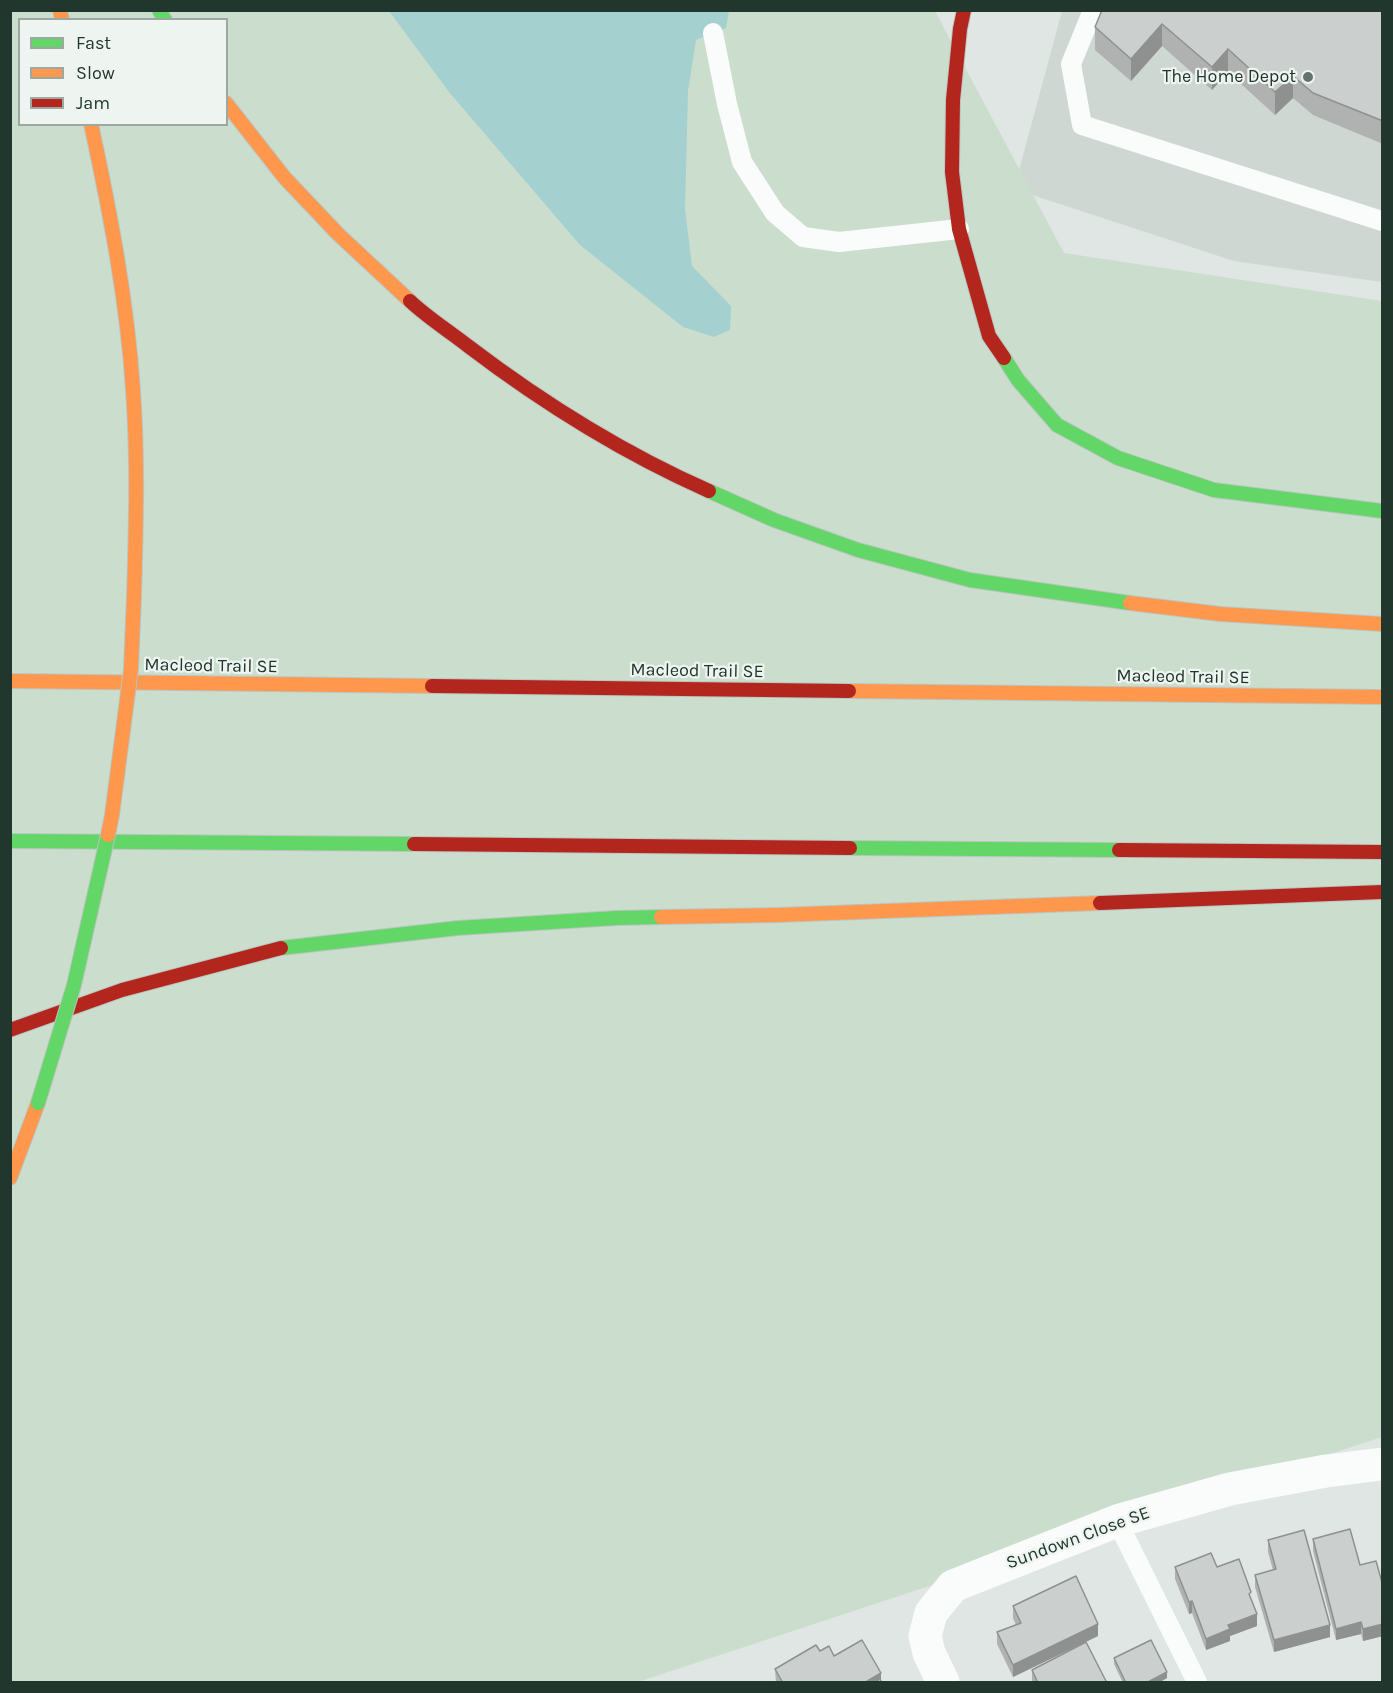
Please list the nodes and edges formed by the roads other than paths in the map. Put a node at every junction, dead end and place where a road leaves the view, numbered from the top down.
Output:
1 (964, 10) edge
2 (1093, 10) edge
3 (713, 33) dead end
4 (228, 106) edge
5 (91, 126) edge
6 (1383, 220) edge
7 (959, 229) junction
8 (1383, 511) edge
9 (1383, 624) edge
10 (10, 681) edge
11 (1383, 697) edge
12 (10, 841) edge
13 (1383, 852) edge
14 (1383, 892) edge
15 (10, 1030) edge
16 (10, 1178) edge
17 (1383, 1464) edge
18 (1117, 1521) junction
19 (943, 1683) edge
20 (1197, 1683) edge

1 - 7 main road
2 - 6 lane
3 - 7 lane
4 - 9 main road
5 - 16 main road, bridge
7 - 8 main road
10 - 11 main road, Macleod Trail SE
12 - 13 main road
14 - 15 main road
17 - 18 street, Sundown Close SE
18 - 19 street, Sundown Close SE
18 - 20 lane

